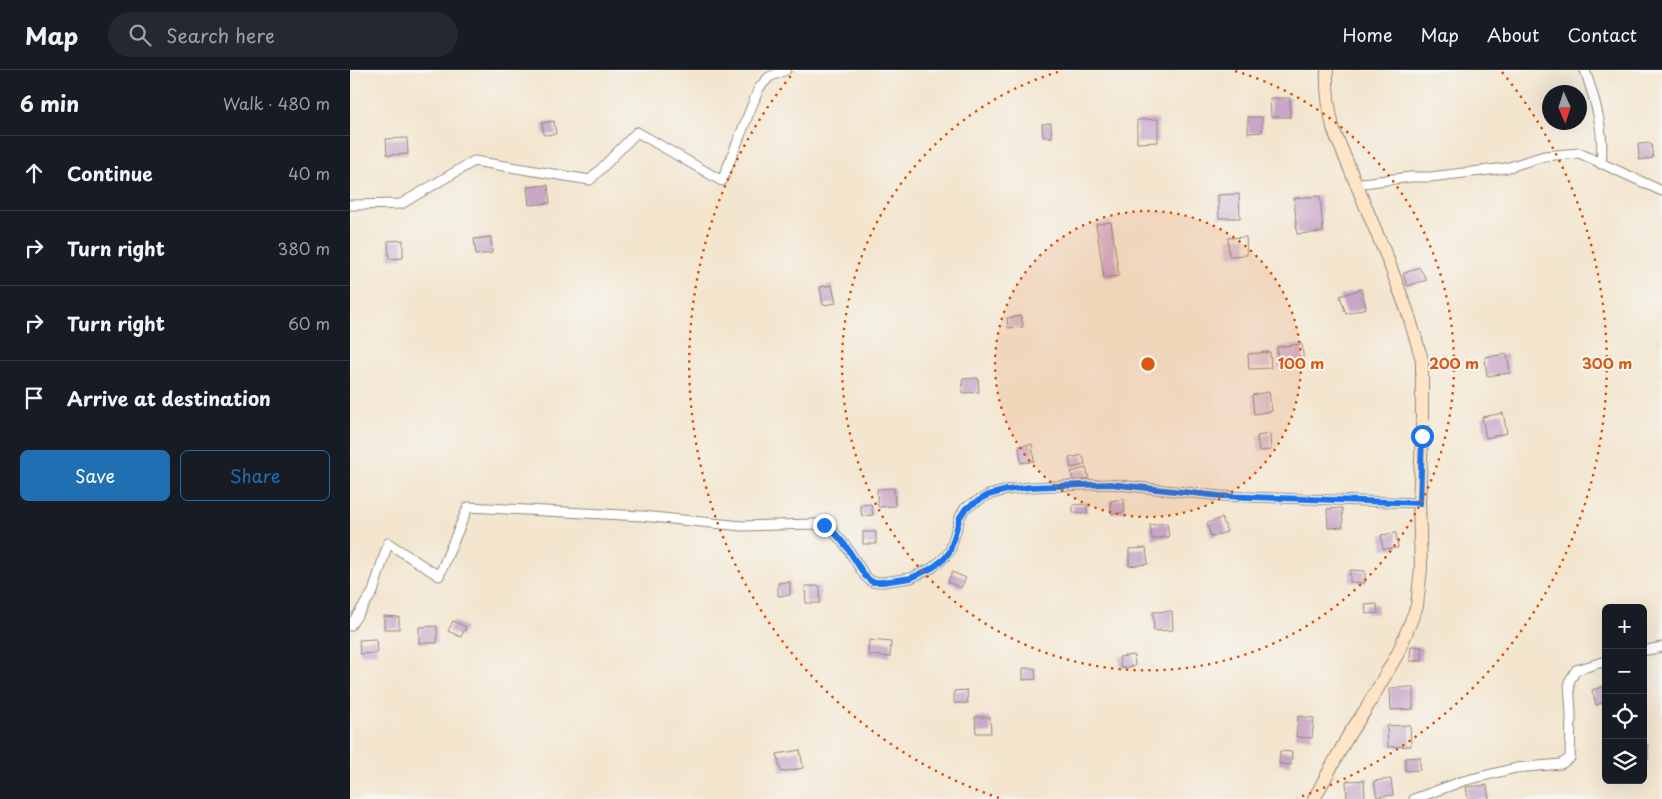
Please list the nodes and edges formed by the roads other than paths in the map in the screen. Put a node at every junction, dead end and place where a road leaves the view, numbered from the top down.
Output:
1 (786, 70) edge
2 (1327, 70) edge
3 (1585, 70) edge
4 (1601, 164) junction
5 (1355, 184) junction
6 (1662, 191) edge
7 (350, 205) edge
8 (1420, 503) junction
9 (350, 626) edge
10 (1662, 647) edge
11 (1647, 650) edge
12 (1602, 662) edge
13 (1314, 799) edge
14 (1414, 799) edge

1 - 7 street
2 - 5 main road
3 - 4 street
4 - 5 street
4 - 6 street
5 - 8 main road
8 - 9 street
8 - 13 main road
10 - 11 street
12 - 14 street

